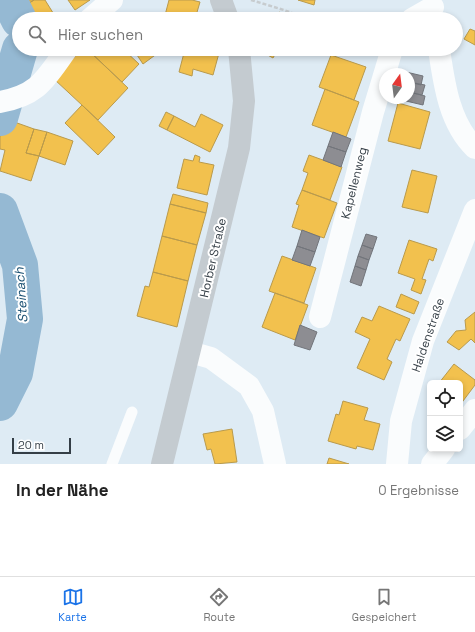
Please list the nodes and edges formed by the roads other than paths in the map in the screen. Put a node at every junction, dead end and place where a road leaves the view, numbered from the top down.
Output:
1 (112, 0) edge
2 (221, 0) edge
3 (98, 12) edge
4 (225, 12) edge
5 (62, 56) edge
6 (240, 56) edge
7 (390, 56) edge
8 (440, 56) edge
9 (9, 100) edge
10 (475, 148) edge
11 (475, 210) edge
12 (320, 317) dead end
13 (190, 352) junction
14 (475, 410) edge
15 (132, 412) dead end
16 (463, 425) edge
17 (442, 452) edge
18 (112, 464) edge
19 (162, 464) edge
20 (275, 464) edge
21 (397, 464) edge
22 (432, 464) edge

1 - 3 street
2 - 4 main road
5 - 9 street
6 - 13 main road, Horber Straße
7 - 12 street, Kapellenweg
8 - 10 street
11 - 21 street, Haldenstraße
13 - 19 main road, Horber Straße
13 - 20 street
14 - 16 street
15 - 18 lane
17 - 22 street

